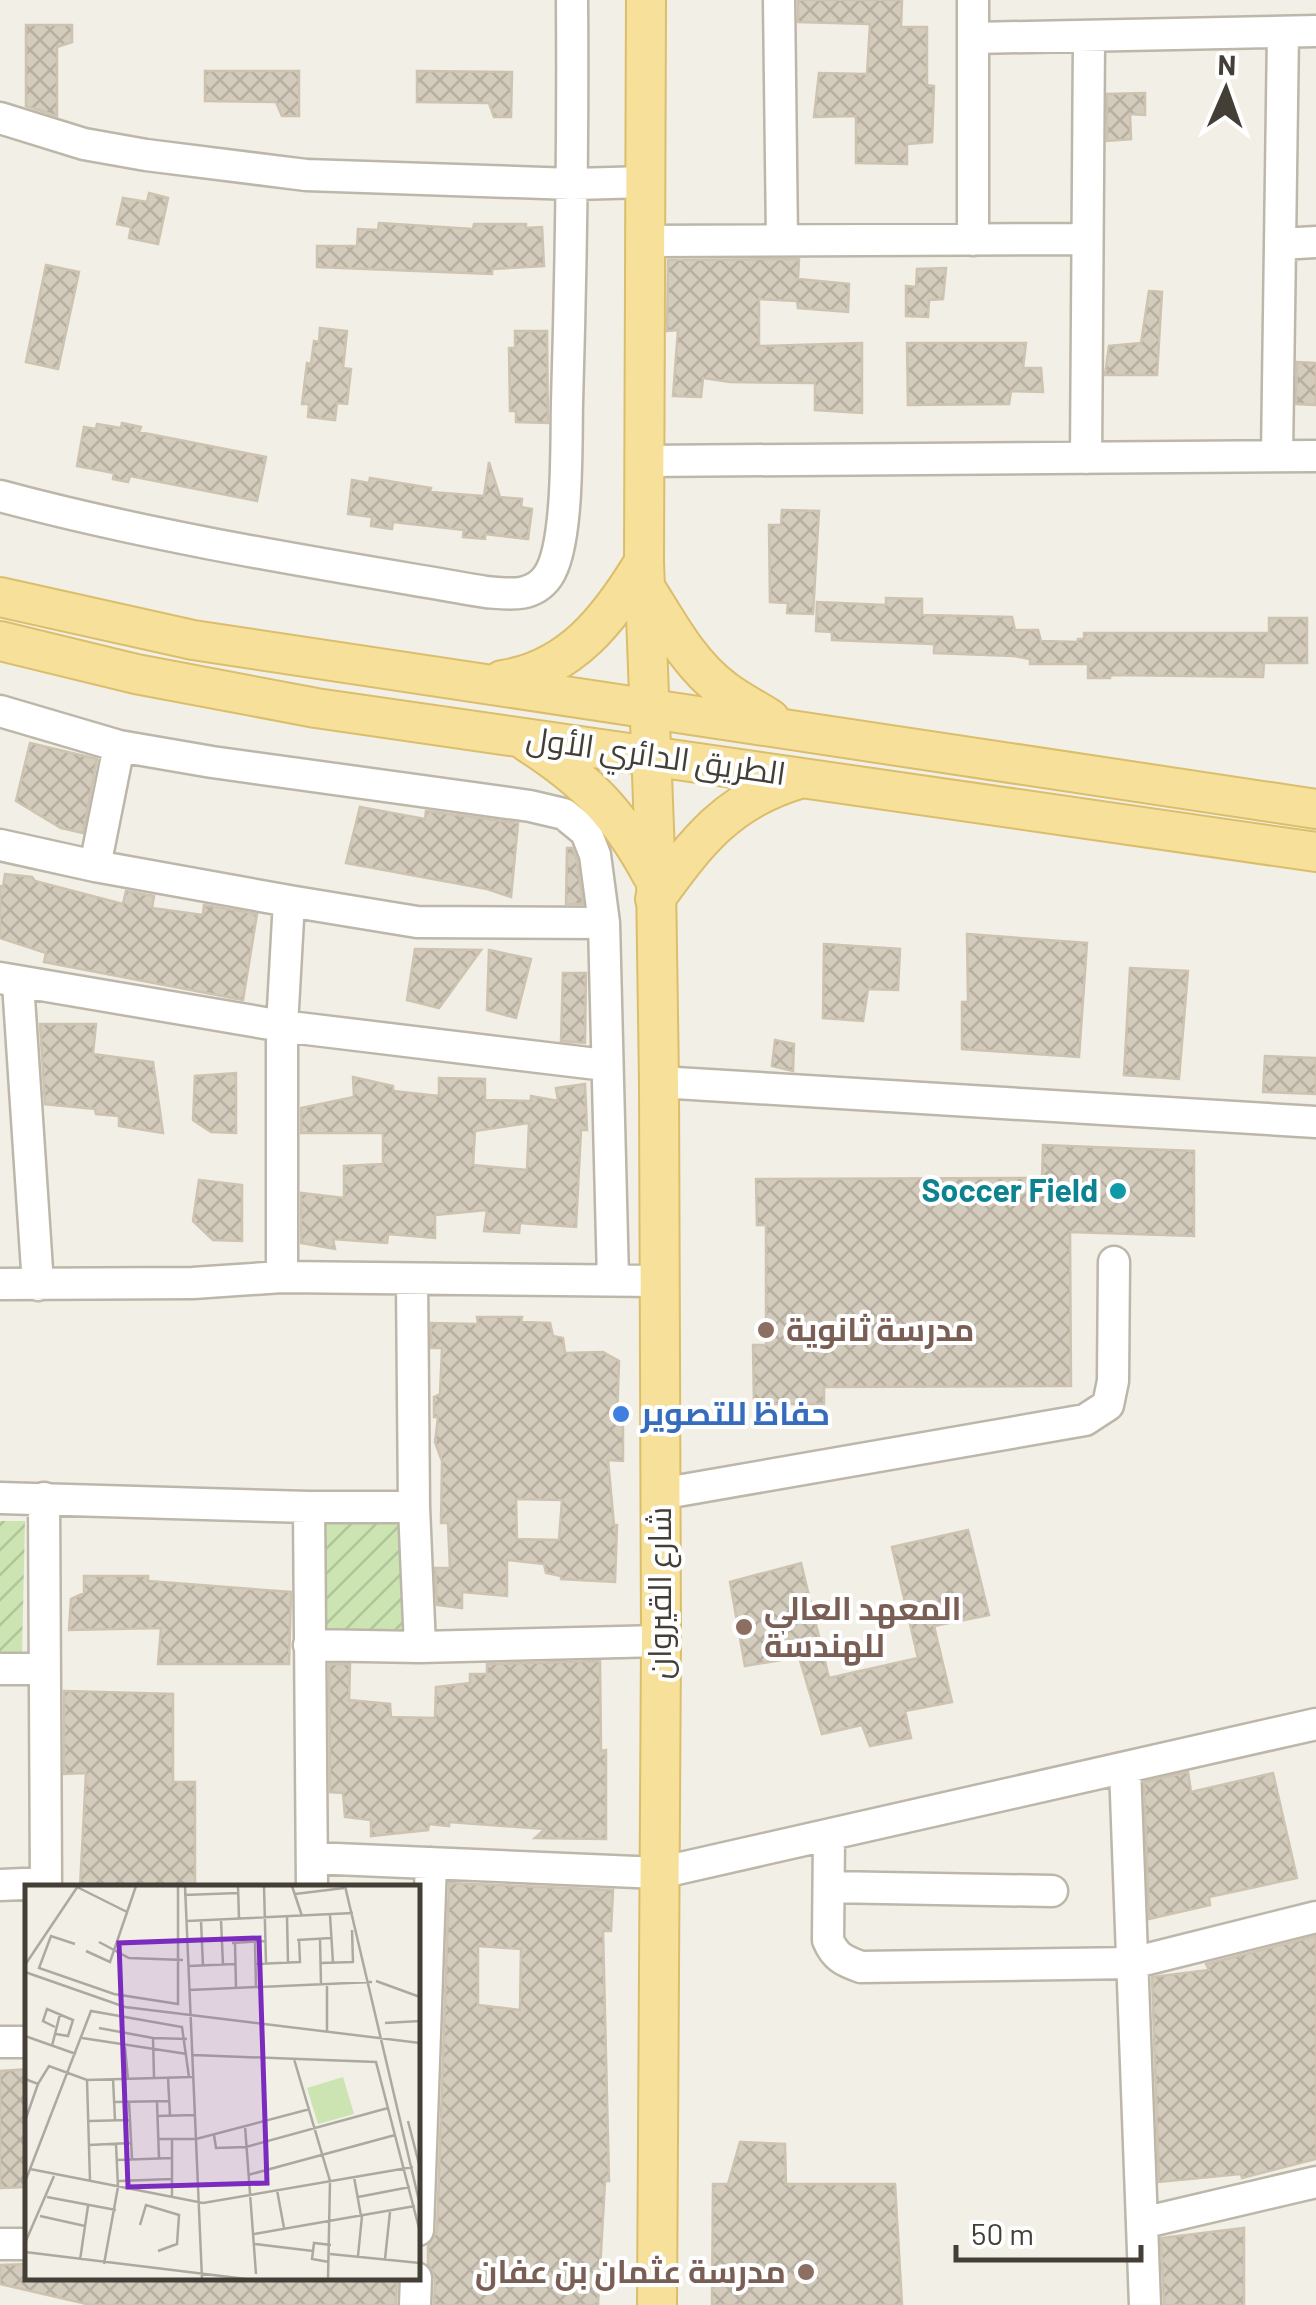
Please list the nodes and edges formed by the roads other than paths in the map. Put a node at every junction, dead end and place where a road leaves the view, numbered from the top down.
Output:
1 (572, 0) edge
2 (646, 0) edge
3 (780, 0) edge
4 (973, 0) edge
5 (1283, 32) junction
6 (1316, 32) edge
7 (975, 38) junction
8 (1089, 38) junction
9 (0, 118) edge
10 (648, 182) junction
11 (574, 184) junction
12 (782, 239) junction
13 (1087, 239) junction
14 (648, 240) junction
15 (972, 240) junction
16 (1316, 242) edge
17 (1280, 244) junction
18 (1277, 456) junction
19 (1316, 456) edge
20 (1086, 458) junction
21 (645, 461) junction
22 (0, 496) edge
23 (645, 575) junction
24 (0, 597) edge
25 (0, 641) edge
26 (478, 683) junction
27 (650, 706) junction
28 (0, 711) edge
29 (785, 728) junction
30 (517, 736) junction
31 (119, 746) junction
32 (651, 757) junction
33 (806, 777) junction
34 (1316, 809) edge
35 (0, 844) edge
36 (1316, 852) edge
37 (95, 866) junction
38 (656, 890) junction
39 (289, 901) junction
40 (604, 924) junction
41 (9, 980) edge
42 (282, 1026) junction
43 (605, 1065) junction
44 (658, 1082) junction
45 (1316, 1122) edge
46 (1114, 1262) dead end
47 (282, 1277) junction
48 (412, 1280) junction
49 (612, 1280) junction
50 (658, 1281) junction
51 (0, 1284) edge
52 (38, 1285) junction
53 (660, 1494) junction
54 (0, 1498) edge
55 (44, 1498) junction
56 (309, 1508) junction
57 (414, 1508) junction
58 (661, 1641) junction
59 (309, 1645) junction
60 (420, 1647) junction
61 (0, 1669) edge
62 (44, 1669) junction
63 (1316, 1724) edge
64 (1126, 1768) junction
65 (829, 1837) junction
66 (431, 1863) junction
67 (312, 1873) edge
68 (659, 1874) junction
69 (0, 1885) edge
70 (46, 1885) edge
71 (25, 1886) edge
72 (829, 1887) junction
73 (1052, 1891) dead end
74 (1316, 1918) edge
75 (1132, 1963) junction
76 (421, 2044) edge
77 (420, 2106) edge
78 (1316, 2182) edge
79 (1142, 2222) junction
80 (416, 2280) edge
81 (415, 2305) edge
82 (657, 2305) edge
83 (1145, 2305) edge

1 - 11 street
2 - 10 main road, شارع القيروان
3 - 12 street
4 - 7 street
5 - 6 street
5 - 8 street
5 - 17 street
7 - 8 street
7 - 15 street
8 - 13 street
9 - 11 street
10 - 11 street
10 - 14 main road, شارع القيروان
11 - 22 street
12 - 14 street
12 - 15 street
13 - 15 street
13 - 20 street
14 - 21 main road, شارع القيروان
16 - 17 street
17 - 18 street
18 - 19 street
18 - 20 street
20 - 21 street
21 - 23 main road, شارع القيروان
23 - 26 main road
23 - 27 main road, شارع القيروان
23 - 29 main road
24 - 26 main road, الطريق الدائري الأول
25 - 30 main road, الطريق الدائري الأول
26 - 27 main road, الطريق الدائري الأول
27 - 29 main road, الطريق الدائري الأول
27 - 32 main road, شارع القيروان
28 - 31 street
29 - 34 main road, الطريق الدائري الأول
30 - 32 main road, الطريق الدائري الأول
30 - 38 main road
31 - 37 street
31 - 40 street
32 - 33 main road, الطريق الدائري الأول
32 - 38 main road, شارع القيروان
33 - 36 main road, الطريق الدائري الأول
33 - 38 main road
35 - 37 street
37 - 39 street
38 - 44 main road, شارع القيروان
39 - 40 street
39 - 42 street
40 - 43 street
41 - 42 street
41 - 52 street
42 - 43 street
42 - 47 street
43 - 49 street
44 - 45 street
44 - 50 main road, شارع القيروان
46 - 53 street
47 - 48 street
47 - 52 street
48 - 49 street
48 - 57 street
49 - 50 street
50 - 53 main road, شارع القيروان
51 - 52 street
53 - 58 main road, شارع القيروان
54 - 55 street
55 - 56 street
55 - 62 street
56 - 57 street
56 - 59 street
57 - 60 street
58 - 60 street
58 - 68 main road, شارع القيروان
59 - 60 street
59 - 67 street
61 - 62 street
62 - 70 street
63 - 64 street
64 - 65 street
64 - 75 street
65 - 68 street
65 - 72 street
66 - 67 street
66 - 68 street
66 - 76 street
68 - 82 main road, شارع القيروان
69 - 71 street
72 - 73 street
72 - 75 street
74 - 75 street
75 - 79 street
76 - 77 street
78 - 79 street
79 - 83 street
80 - 81 street

